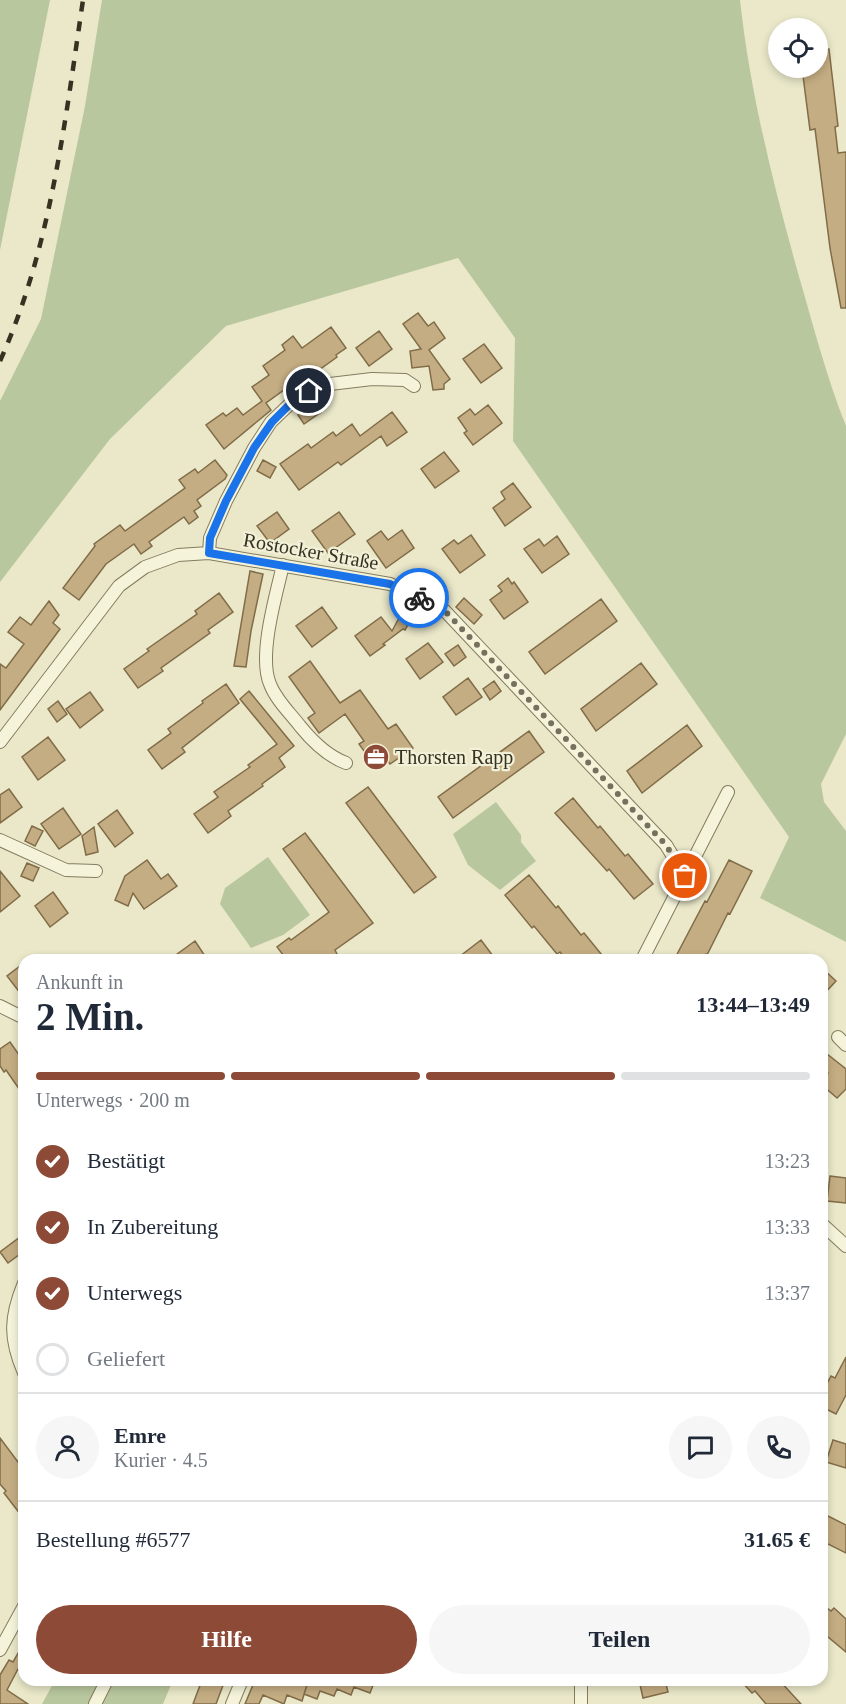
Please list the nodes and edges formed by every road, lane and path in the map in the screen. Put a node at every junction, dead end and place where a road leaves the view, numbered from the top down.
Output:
1 (414, 386) dead end
2 (209, 553) junction
3 (283, 565) junction
4 (0, 742) edge
5 (346, 763) dead end
6 (728, 792) dead end
7 (0, 840) edge
8 (96, 871) dead end
9 (685, 876) junction
10 (645, 954) edge
11 (0, 1006) edge
12 (18, 1015) edge
13 (828, 1230) edge
14 (846, 1246) edge
15 (18, 1300) edge
16 (18, 1359) edge
17 (18, 1617) edge
18 (0, 1650) edge
19 (104, 1686) edge
20 (240, 1686) edge
21 (581, 1686) edge
22 (95, 1704) edge
23 (232, 1704) edge
24 (580, 1704) edge

1 - 2 street
2 - 3 street, Rostocker Straße
2 - 4 street, Rostocker Straße
3 - 5 street
3 - 9 street, Rostocker Straße
6 - 9 street
7 - 8 street
9 - 10 street
11 - 12 street
13 - 14 street
15 - 16 street
17 - 18 street
19 - 22 street
20 - 23 street
21 - 24 street

